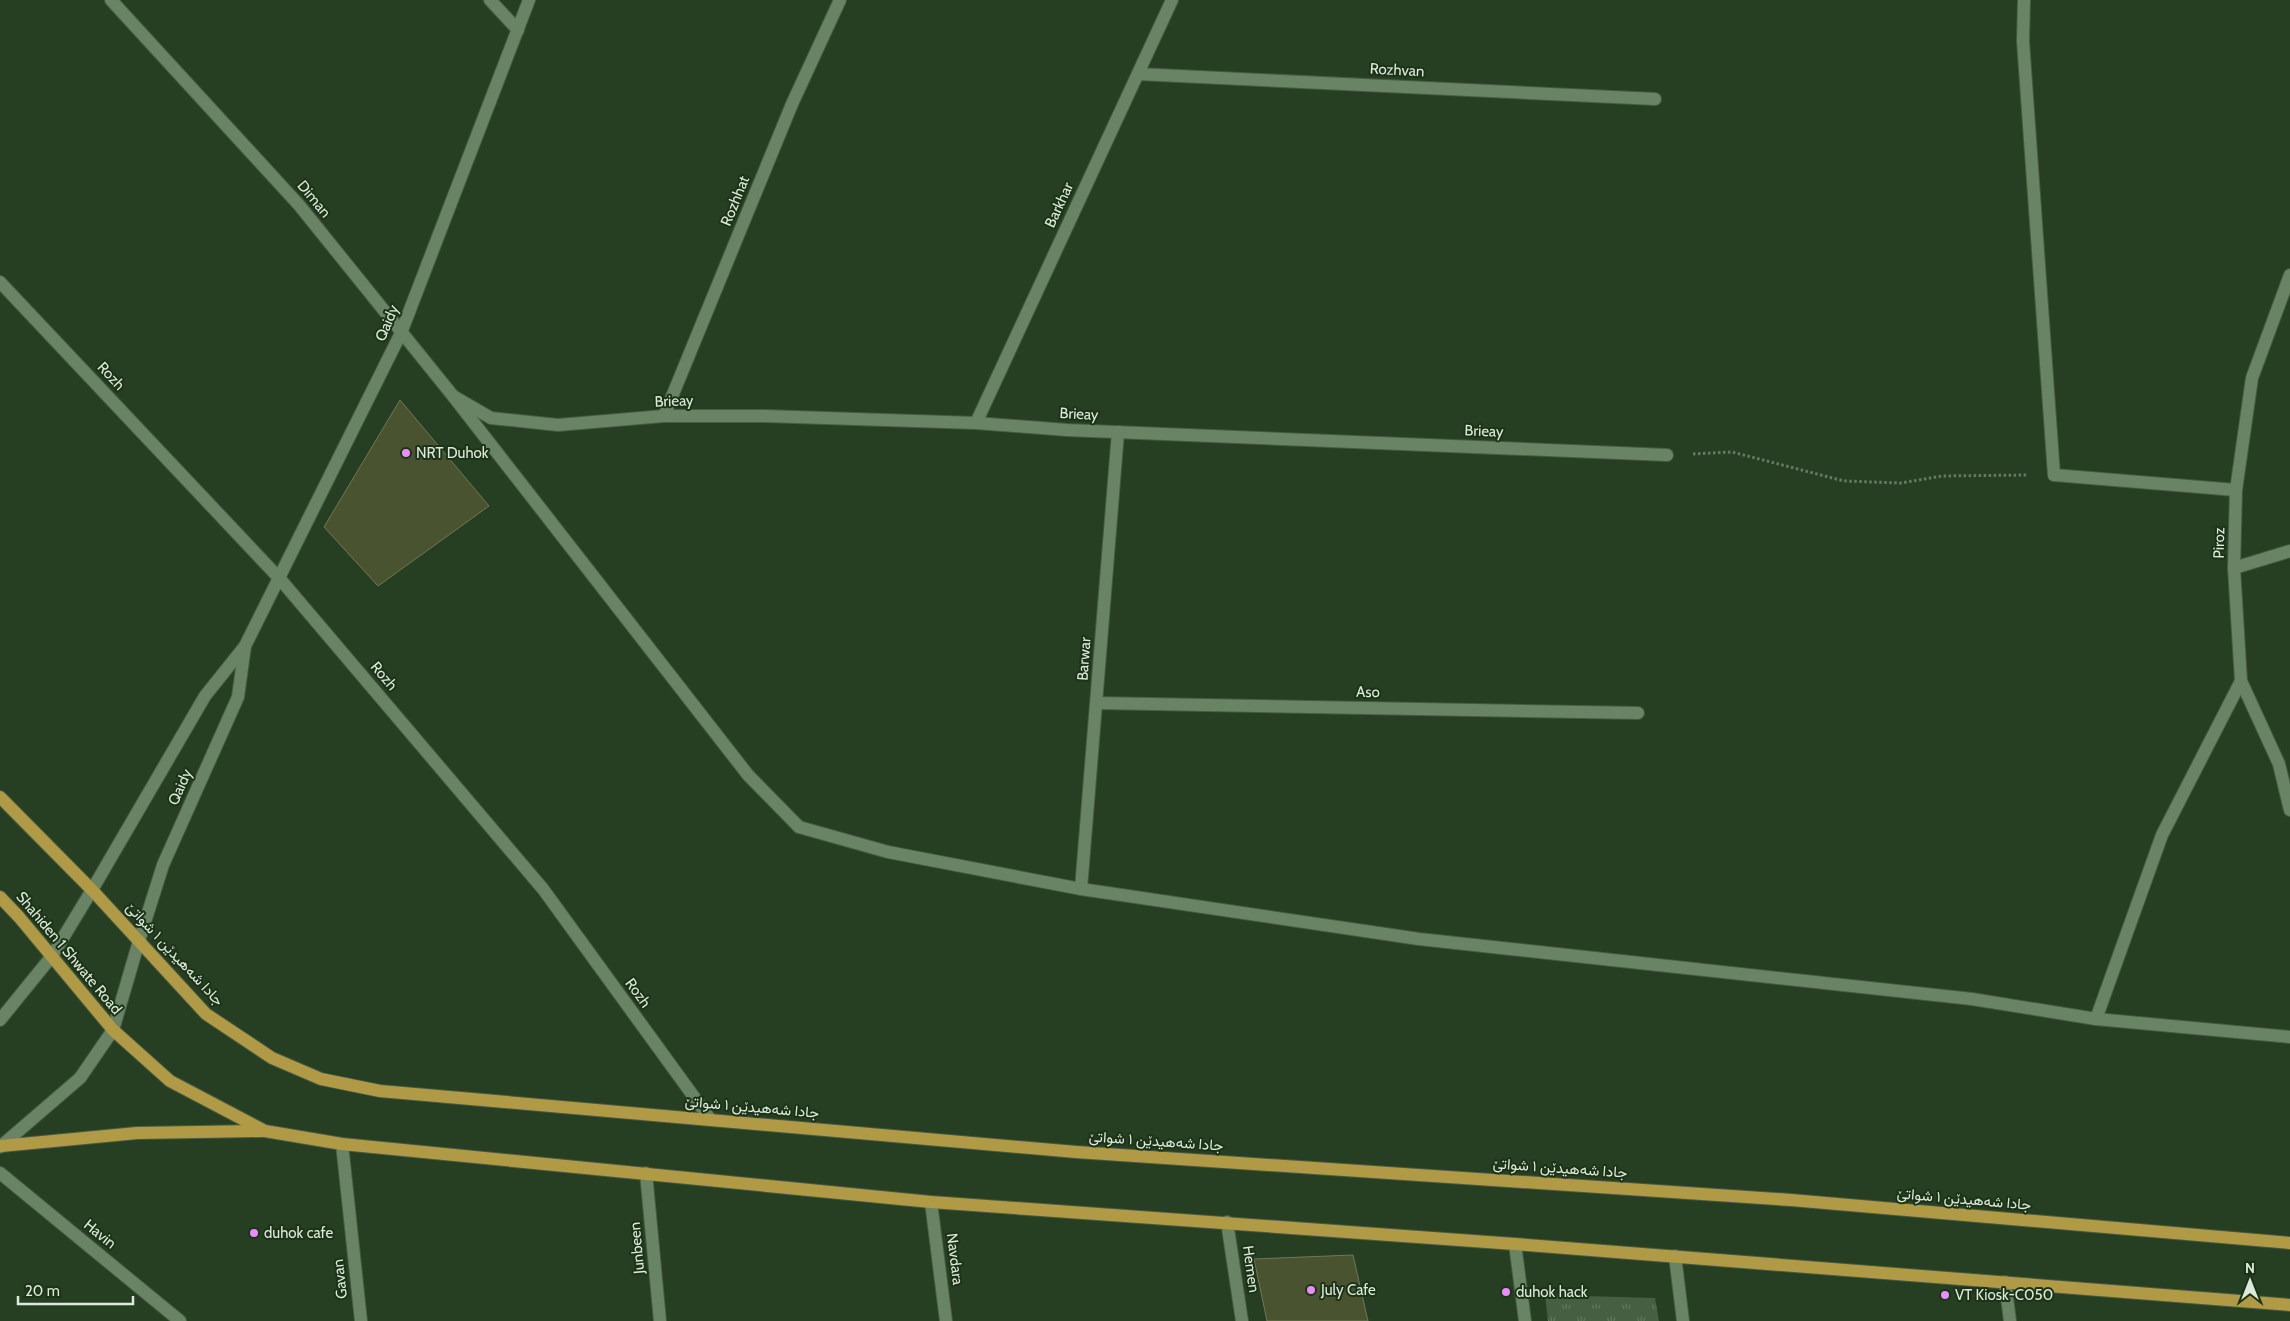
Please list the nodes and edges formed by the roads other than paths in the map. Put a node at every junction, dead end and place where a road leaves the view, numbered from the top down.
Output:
1 (111, 0) edge
2 (490, 0) edge
3 (529, 0) edge
4 (840, 0) edge
5 (1172, 0) edge
6 (2024, 0) edge
7 (518, 30) junction
8 (1138, 74) junction
9 (1655, 99) dead end
10 (2290, 275) edge
11 (0, 282) edge
12 (402, 333) junction
13 (453, 396) junction
14 (664, 416) junction
15 (491, 418) joint
16 (976, 423) junction
17 (1118, 432) junction
18 (1667, 455) road end
19 (2236, 490) junction
20 (2290, 551) edge
21 (2234, 568) junction
22 (280, 579) junction
23 (245, 646) junction
24 (2241, 681) junction
25 (1097, 703) junction
26 (1638, 713) dead end
27 (0, 798) edge
28 (2290, 810) edge
29 (1081, 889) junction
30 (92, 890) junction
31 (0, 897) edge
32 (139, 941) junction
33 (52, 956) junction
34 (2096, 1019) junction
35 (0, 1020) edge
36 (113, 1030) junction
37 (2290, 1037) edge
38 (710, 1119) junction
39 (265, 1132) junction
40 (342, 1144) junction
41 (0, 1146) edge
42 (0, 1173) edge
43 (646, 1173) junction
44 (931, 1202) junction
45 (1227, 1222) junction
46 (2290, 1243) edge
47 (1515, 1244) junction
48 (1675, 1256) junction
49 (2005, 1282) junction
50 (2290, 1305) edge
51 (180, 1321) edge
52 (362, 1321) edge
53 (660, 1321) edge
54 (946, 1321) edge
55 (1242, 1321) edge
56 (1525, 1321) edge
57 (1683, 1321) edge
58 (2010, 1321) edge

1 - 12 street, Diman
2 - 7 street
3 - 7 street, Qaidy
4 - 14 street, Rozhhat
5 - 8 street, Barkhar
6 - 19 street
7 - 12 street, Qaidy
8 - 9 street, Rozhvan
8 - 16 street, Barkhar
10 - 19 street, Piroz
11 - 22 street, Rozh
12 - 13 street, Diman
12 - 22 street, Qaidy
13 - 15 street, Diman
13 - 29 street
14 - 15 street, Brieay
14 - 16 street, Brieay
16 - 17 street, Brieay
17 - 18 street, Brieay
17 - 25 street, Barwar
19 - 21 street, Piroz
20 - 21 street
21 - 24 street, Piroz
22 - 23 street, Qaidy
22 - 38 street, Rozh
23 - 30 street, Qaidy
23 - 32 street, Qaidy
24 - 28 street, Piroz
24 - 34 street
25 - 26 street, Aso
25 - 29 street, Barwar
27 - 30 main road
29 - 34 street
30 - 32 main road, جادا شەهیدێن ١ شواتێ
30 - 33 street, Qaidy
31 - 33 main road, Shahiden 1 Shwate Road
32 - 36 street, Qaidy
32 - 38 main road, جادا شەهیدێن ١ شواتێ
33 - 35 street, Qaidy
33 - 36 main road, Shahiden 1 Shwate Road
34 - 37 street
36 - 39 main road
36 - 41 street, Qaidy
38 - 46 main road, جادا شەهیدێن ١ شواتێ
39 - 40 main road
39 - 41 main road
40 - 43 main road
40 - 52 street, Gavan
42 - 51 street, Havin
43 - 44 main road
43 - 53 street, Junbeen
44 - 45 main road
44 - 54 street, Navdara
45 - 47 main road
45 - 55 street, Hemen
47 - 48 main road
47 - 56 street
48 - 49 main road
48 - 57 street
49 - 50 main road
49 - 58 street

